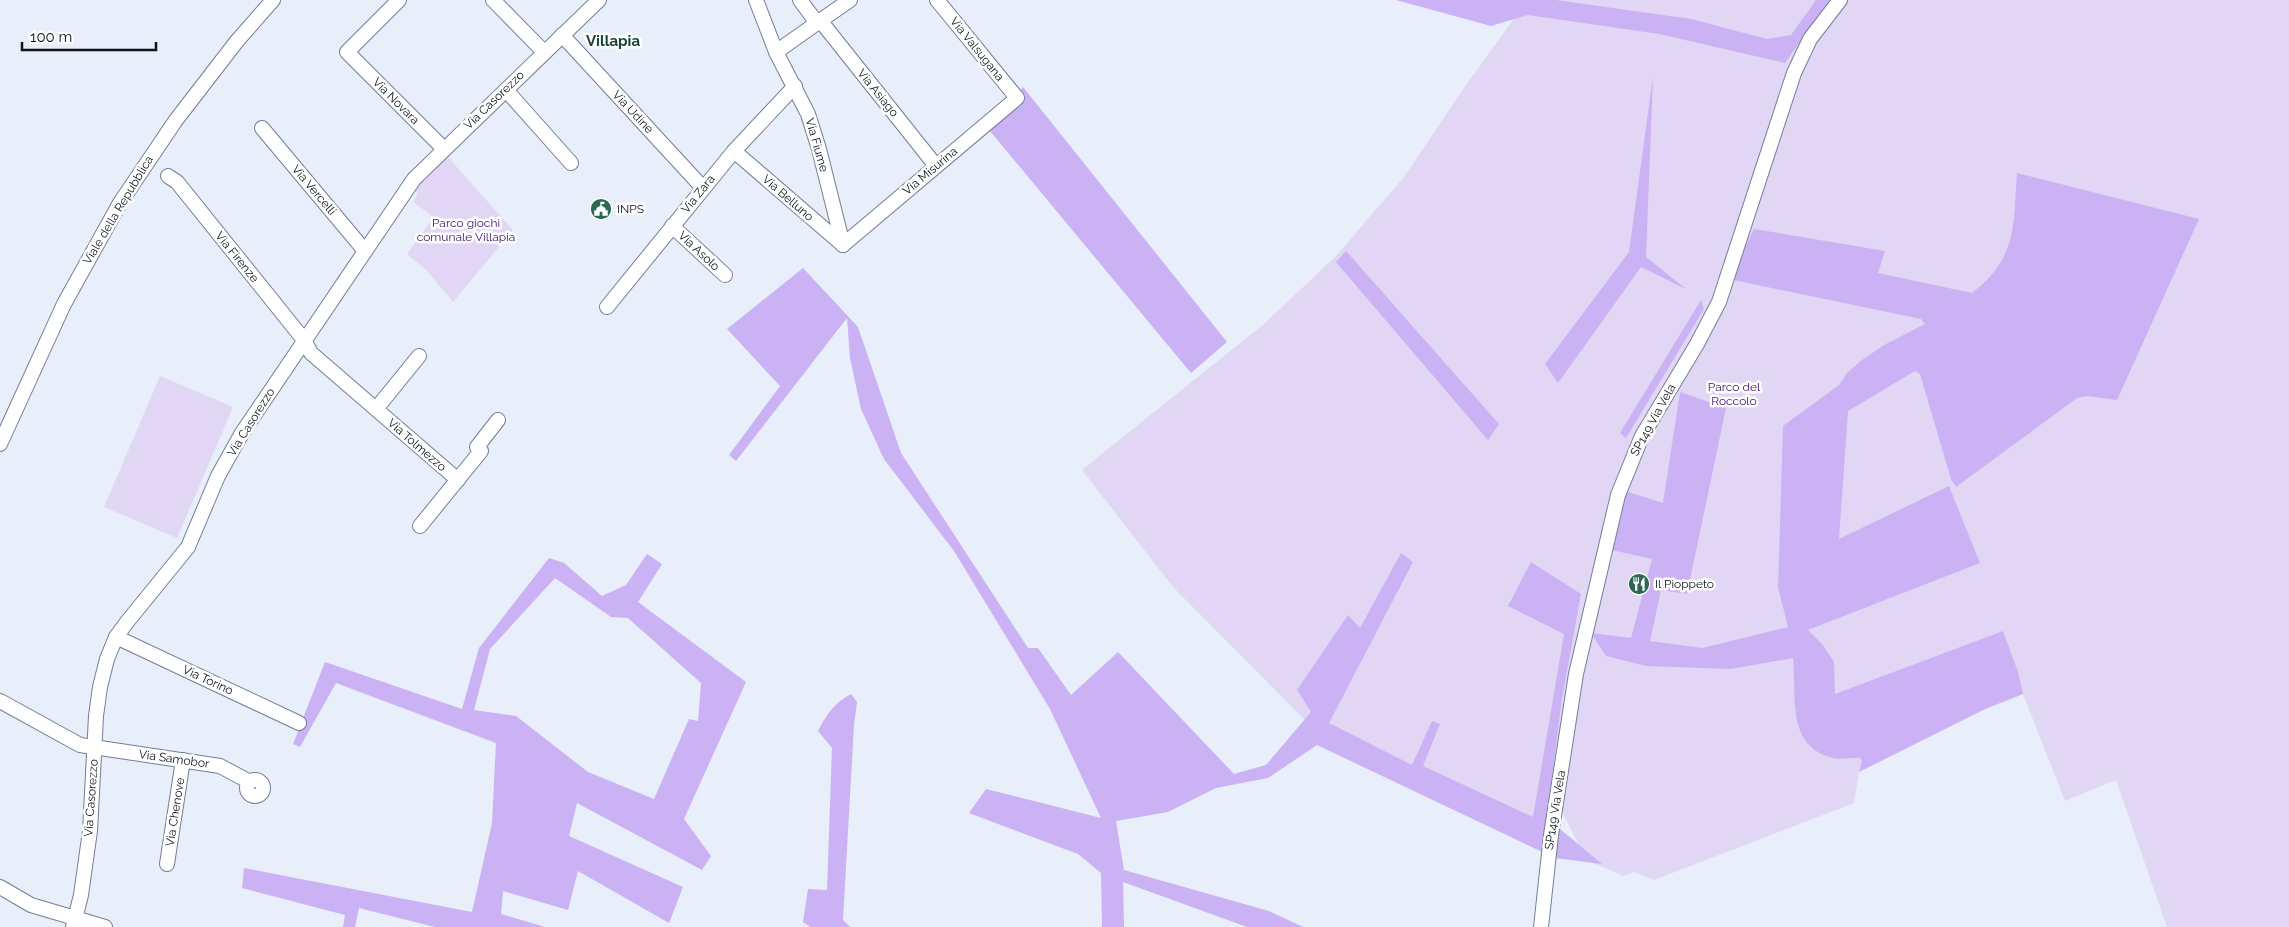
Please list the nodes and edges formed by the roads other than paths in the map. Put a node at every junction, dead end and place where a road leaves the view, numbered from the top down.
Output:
1 (273, 0) edge
2 (399, 0) edge
3 (494, 0) edge
4 (599, 0) edge
5 (756, 0) edge
6 (800, 0) edge
7 (850, 0) edge
8 (937, 0) edge
9 (1840, 0) edge
10 (817, 22) junction
11 (562, 35) junction
12 (544, 52) junction
13 (776, 52) junction
14 (795, 86) junction
15 (506, 90) junction
16 (1017, 98) joint
17 (262, 128) dead end
18 (444, 149) junction
19 (734, 151) junction
20 (572, 164) dead end
21 (936, 166) junction
22 (168, 176) dead end
23 (703, 188) junction
24 (672, 226) junction
25 (843, 245) junction
26 (365, 252) junction
27 (725, 275) dead end
28 (607, 307) dead end
29 (304, 340) junction
30 (419, 356) dead end
31 (376, 409) junction
32 (498, 420) dead end
33 (0, 444) edge
34 (458, 480) junction
35 (420, 526) dead end
36 (116, 638) junction
37 (0, 701) edge
38 (299, 723) dead end
39 (95, 747) junction
40 (183, 760) junction
41 (250, 782) dead end
42 (167, 864) dead end
43 (0, 887) edge
44 (74, 923) edge
45 (103, 927) edge
46 (1541, 927) edge

1 - 33 street, Viale della Repubblica
2 - 18 street, Via Novara
3 - 12 street
4 - 11 street, Via Casorezzo
5 - 13 street, Via Fiume
6 - 10 street, Via Asiago
7 - 10 street
8 - 16 street, Via Valsugana
9 - 46 street, SP149 Via Vela
10 - 13 street
10 - 21 street, Via Asiago
11 - 12 street, Via Casorezzo
11 - 23 street, Via Udine
12 - 15 street, Via Casorezzo
13 - 14 street, Via Fiume
14 - 19 street, Via Zara
14 - 25 street, Via Fiume
15 - 18 street, Via Casorezzo
15 - 20 street
16 - 21 street, Via Misurina
17 - 26 street, Via Vercelli
18 - 26 street, Via Casorezzo
19 - 23 street, Via Zara
19 - 25 street, Via Belluno
21 - 25 street, Via Misurina
22 - 29 street, Via Firenze
23 - 24 street, Via Zara
24 - 27 street, Via Asolo
24 - 28 street, Via Zara
26 - 29 street, Via Casorezzo
29 - 31 street, Via Tolmezzo
29 - 36 street, Via Casorezzo
30 - 31 street, Via Tolmezzo
31 - 34 street, Via Tolmezzo
32 - 34 street
34 - 35 street
36 - 38 street, Via Torino
36 - 39 street, Via Casorezzo
37 - 39 street, Via Samobor
39 - 40 street, Via Samobor
39 - 44 street, Via Casorezzo
40 - 41 street, Via Samobor
40 - 42 street, Via Chenove
43 - 44 street
44 - 45 street

